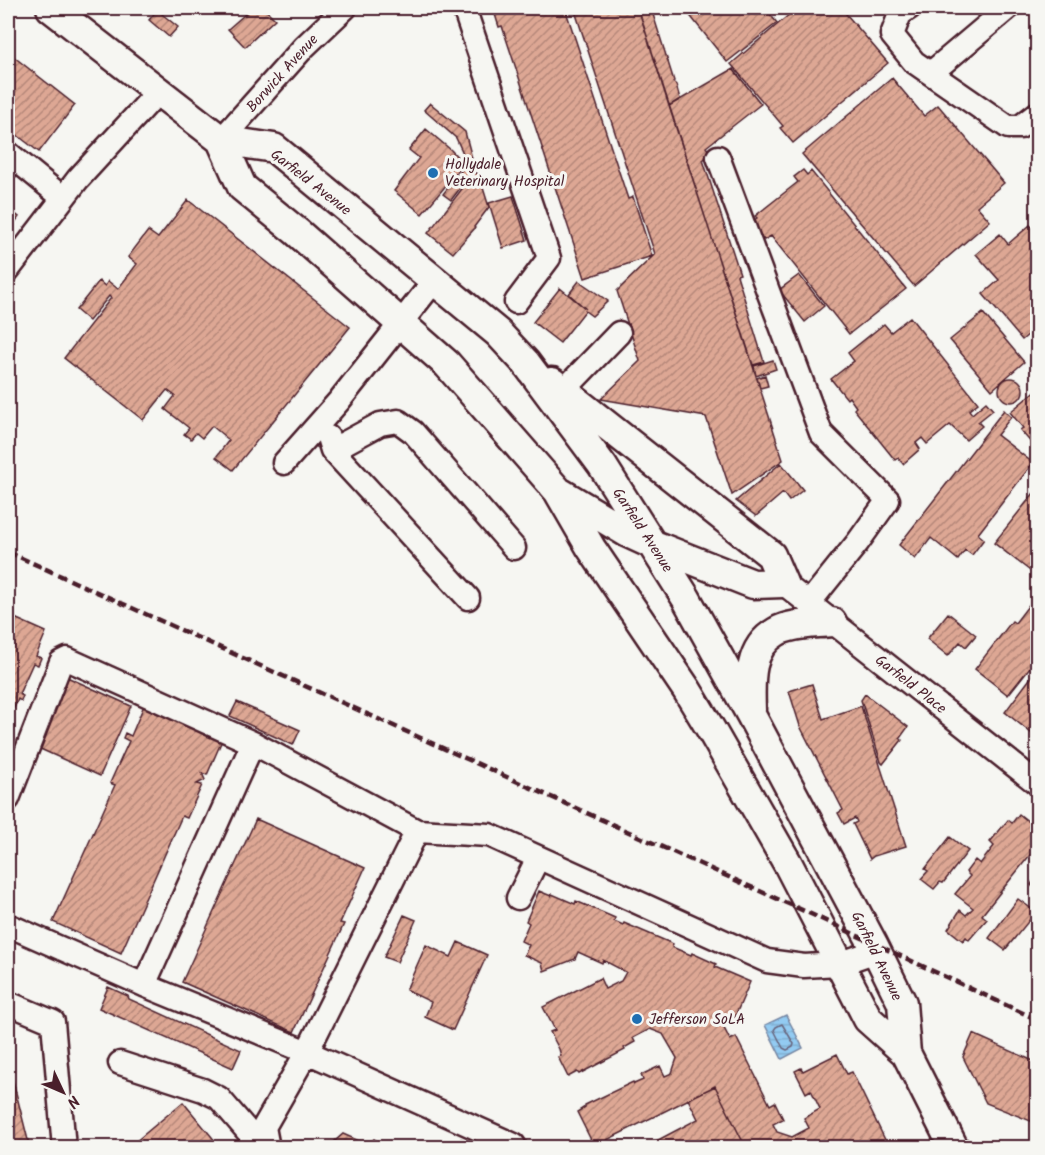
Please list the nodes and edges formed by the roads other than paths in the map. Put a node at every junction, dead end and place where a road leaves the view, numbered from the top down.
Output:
1 (51, 8) edge
2 (345, 8) edge
3 (464, 8) edge
4 (909, 8) edge
5 (1008, 8) edge
6 (931, 74) junction
7 (158, 92) junction
8 (1038, 113) edge
9 (221, 140) junction
10 (8, 153) edge
11 (718, 157) dead end
12 (63, 198) junction
13 (8, 270) edge
14 (434, 281) junction
15 (516, 302) dead end
16 (401, 323) junction
17 (619, 333) dead end
18 (526, 363) junction
19 (563, 391) junction
20 (325, 418) junction
21 (332, 450) junction
22 (284, 463) dead end
23 (558, 491) junction
24 (654, 545) junction
25 (514, 548) dead end
26 (783, 583) junction
27 (468, 598) dead end
28 (809, 603) junction
29 (832, 622) junction
30 (751, 715) junction
31 (253, 742) junction
32 (1038, 784) edge
33 (8, 799) edge
34 (417, 831) junction
35 (538, 858) junction
36 (518, 898) dead end
37 (8, 925) edge
38 (876, 951) junction
39 (838, 964) junction
40 (144, 985) junction
41 (8, 1003) edge
42 (307, 1052) junction
43 (906, 1053) junction
44 (120, 1063) dead end
45 (265, 1141) edge
46 (514, 1146) dead end
47 (64, 1148) edge
48 (954, 1148) edge

1 - 7 main road, Garfield Avenue
2 - 9 street, Borwick Avenue
3 - 15 street
4 - 6 street
5 - 6 street
6 - 8 street
7 - 9 main road, Garfield Avenue
7 - 12 street
9 - 14 main road, Garfield Avenue
9 - 16 main road, Garfield Avenue
10 - 12 street
11 - 28 street
12 - 13 street
14 - 16 street
14 - 18 main road, Garfield Avenue
16 - 20 street
16 - 23 main road, Garfield Avenue
17 - 19 street
18 - 19 main road
18 - 24 main road, Garfield Avenue
19 - 26 main road
20 - 21 street
20 - 22 street
21 - 25 street
21 - 27 street
23 - 24 main road
23 - 39 main road, Garfield Avenue
24 - 26 main road
24 - 30 main road, Garfield Avenue
26 - 28 street, Garfield Place
28 - 29 street, Garfield Place
29 - 30 main road
29 - 32 street, Garfield Place
30 - 38 main road, Garfield Avenue
31 - 33 street
31 - 34 street
31 - 40 street
34 - 35 street
34 - 42 street
35 - 36 street
35 - 39 street
37 - 40 street
38 - 39 street
38 - 43 main road, Garfield Avenue
39 - 43 main road, Garfield Avenue
40 - 42 street
41 - 47 street
42 - 45 street
42 - 46 street
43 - 48 main road, Garfield Avenue
44 - 45 street

